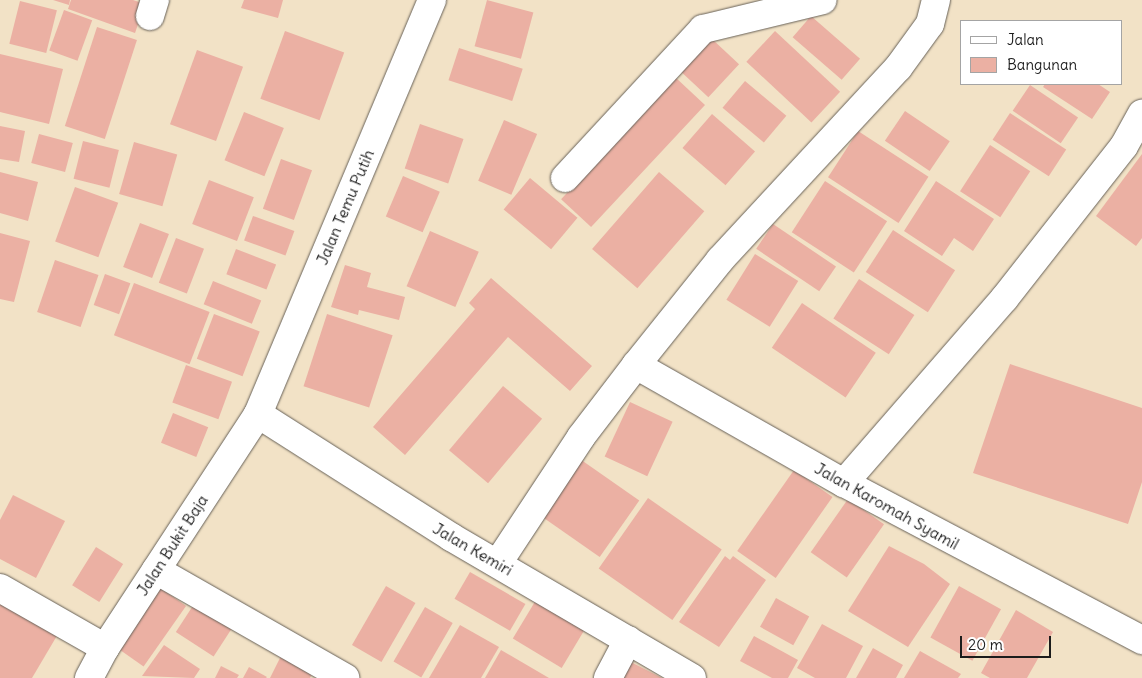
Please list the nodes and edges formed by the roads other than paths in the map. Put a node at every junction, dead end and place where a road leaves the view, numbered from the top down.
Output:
1 (432, 0) edge
2 (823, 0) edge
3 (936, 0) edge
4 (1142, 114) edge
5 (565, 178) dead end
6 (636, 365) junction
7 (258, 414) junction
8 (844, 483) junction
9 (498, 563) junction
10 (156, 570) junction
11 (0, 588) edge
12 (628, 640) junction
13 (1142, 640) edge
14 (105, 648) junction
15 (89, 678) edge
16 (345, 678) edge
17 (608, 678) edge
18 (692, 678) edge

1 - 7 street, Jalan Temu Putih
2 - 5 street
3 - 6 street
4 - 8 street
6 - 8 street, Jalan Karomah Syamil
6 - 9 street
7 - 9 street, Jalan Kemiri
7 - 10 street, Jalan Bukit Baja
8 - 13 street, Jalan Karomah Syamil
9 - 12 street, Jalan Kemiri
10 - 14 street, Jalan Bukit Baja
10 - 16 street
11 - 14 street
12 - 17 street
12 - 18 street, Jalan Kemiri
14 - 15 street, Jalan Bukit Baja

